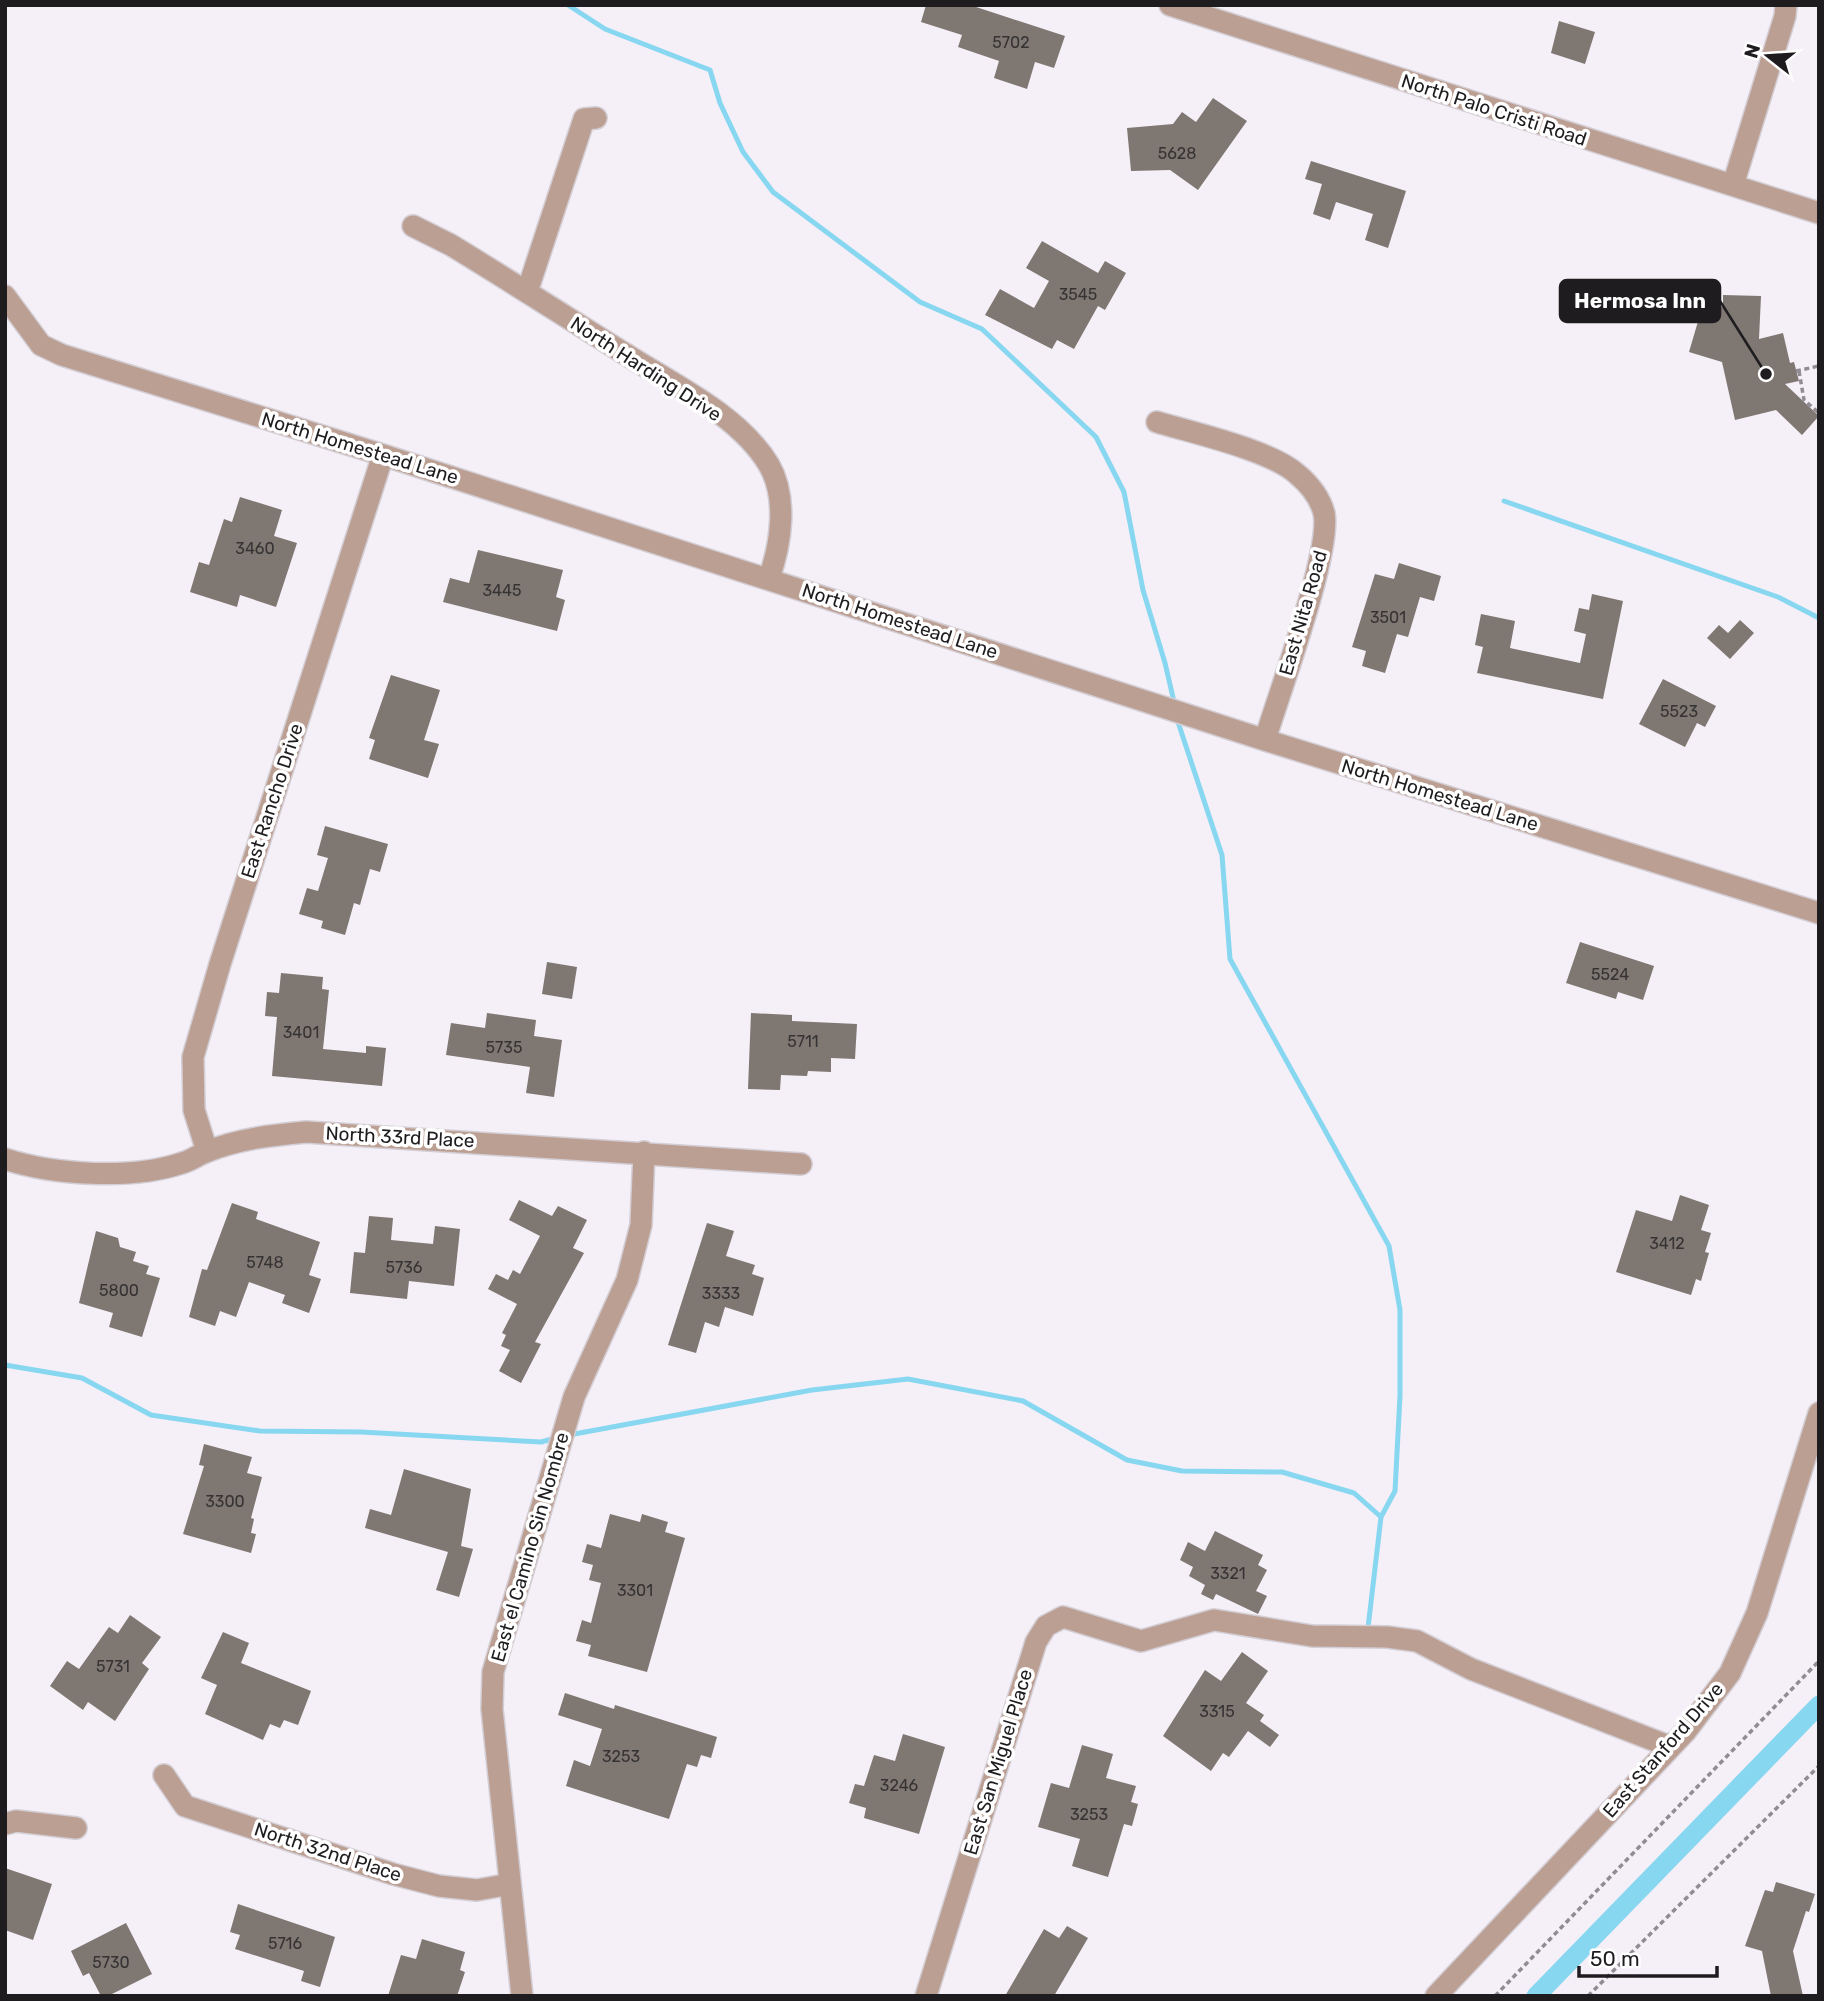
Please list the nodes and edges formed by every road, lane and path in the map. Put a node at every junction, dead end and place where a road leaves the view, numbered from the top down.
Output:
1 (1170, 5) edge
2 (1786, 5) edge
3 (596, 118) dead end
4 (1733, 186) junction
5 (1819, 213) edge
6 (413, 226) dead end
7 (527, 292) junction
8 (5, 296) edge
9 (1819, 366) edge
10 (1819, 413) edge
11 (1157, 422) dead end
12 (383, 454) junction
13 (769, 578) junction
14 (1265, 740) junction
15 (1819, 913) edge
16 (207, 1151) junction
17 (644, 1152) junction
18 (5, 1159) edge
19 (801, 1164) dead end
20 (1819, 1413) edge
21 (1819, 1661) edge
22 (1671, 1747) junction
23 (1819, 1766) edge
24 (164, 1774) dead end
25 (5, 1824) edge
26 (76, 1828) dead end
27 (510, 1884) junction
28 (522, 1996) edge
29 (926, 1996) edge
30 (1436, 1996) edge
31 (1495, 1996) edge
32 (1588, 1996) edge

1 - 4 street, North Palo Cristi Road
2 - 4 street
3 - 7 street
4 - 5 street, North Palo Cristi Road
6 - 7 street, North Harding Drive
7 - 13 street, North Harding Drive
8 - 12 street, North Homestead Lane
9 - 10 path
11 - 14 street, East Nita Road
12 - 13 street, North Homestead Lane
12 - 16 street, East Rancho Drive
13 - 14 street, North Homestead Lane
14 - 15 street, North Homestead Lane
16 - 17 street, North 33rd Place
16 - 18 street, North 33rd Place
17 - 19 street, North 33rd Place
17 - 27 street, East el Camino Sin Nombre
20 - 22 street, East Stanford Drive
21 - 31 path
22 - 29 street, East San Miguel Place
22 - 30 street, East Stanford Drive
23 - 32 path
24 - 27 street, North 32nd Place
25 - 26 street
27 - 28 street, East el Camino Sin Nombre

